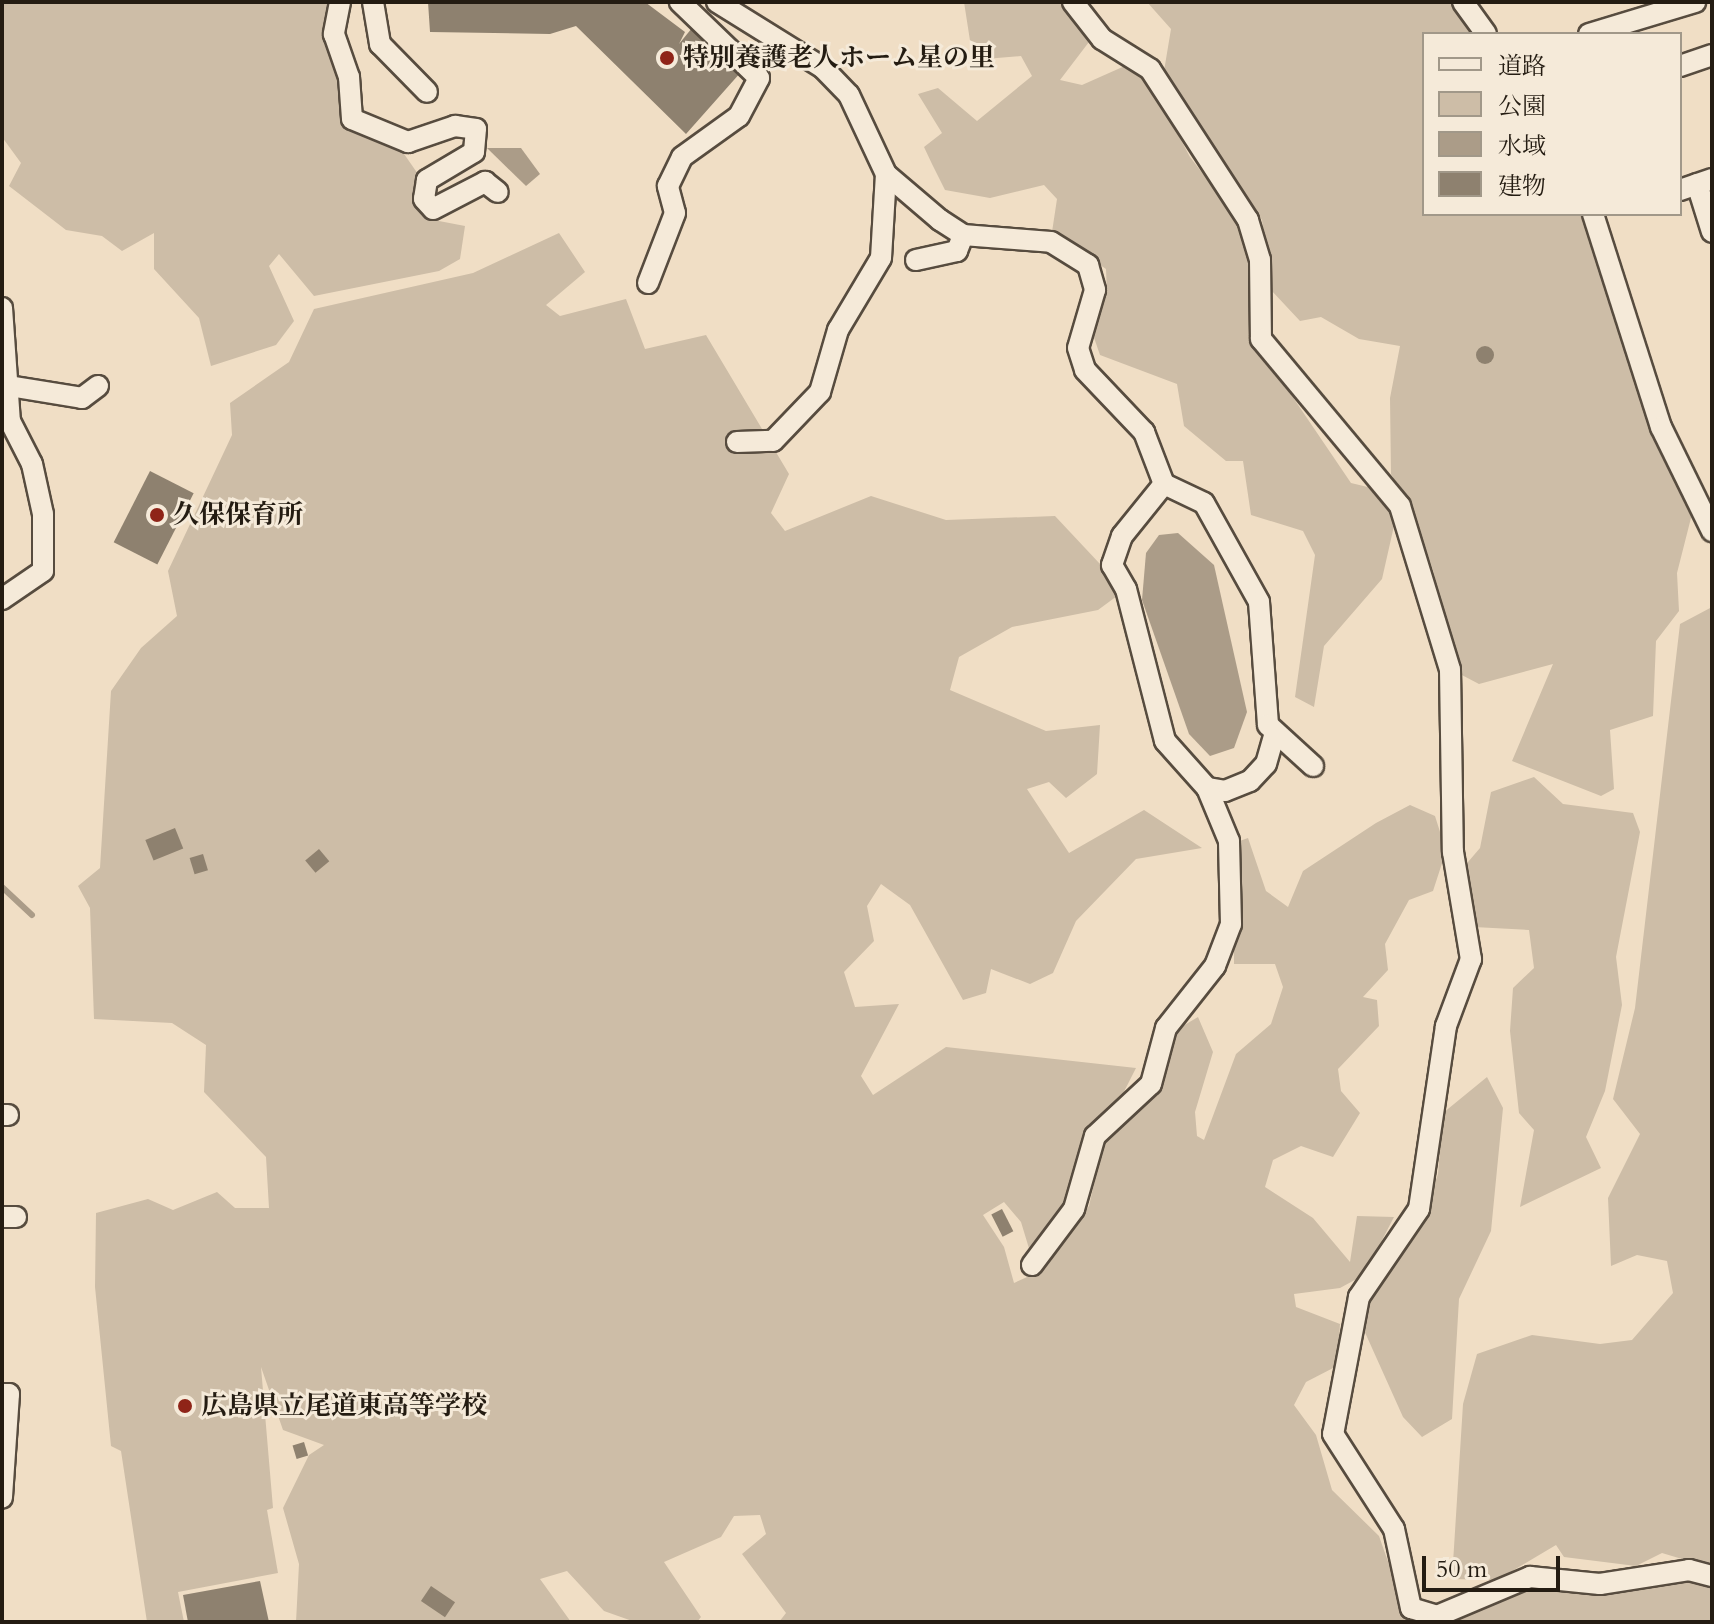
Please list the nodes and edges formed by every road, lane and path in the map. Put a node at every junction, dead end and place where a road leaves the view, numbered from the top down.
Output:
1 (340, 2) edge
2 (373, 2) edge
3 (681, 2) edge
4 (717, 2) edge
5 (1073, 2) edge
6 (1463, 2) edge
7 (1695, 2) edge
8 (1485, 32) edge
9 (1596, 32) edge
10 (1712, 55) edge
11 (1682, 65) edge
12 (427, 92) dead end
13 (886, 174) junction
14 (1696, 184) edge
15 (498, 192) dead end
16 (1598, 216) edge
17 (1712, 232) edge
18 (963, 235) junction
19 (916, 260) dead end
20 (648, 283) dead end
21 (2, 308) edge
22 (9, 386) junction
23 (98, 386) dead end
24 (737, 442) dead end
25 (1164, 484) junction
26 (1712, 531) edge
27 (2, 599) edge
28 (1275, 732) junction
29 (1313, 766) dead end
30 (1207, 788) junction
31 (1032, 1265) dead end
32 (2, 1394) edge
33 (2, 1498) edge
34 (1712, 1576) edge

1 - 15 street
2 - 12 street
3 - 20 street
4 - 13 street
5 - 34 street
6 - 8 street
7 - 9 street
10 - 11 street
13 - 18 street
13 - 24 street
14 - 17 street
16 - 26 street
18 - 19 street
18 - 25 street
21 - 22 street
22 - 23 street
22 - 27 street
25 - 28 street
25 - 30 street
28 - 29 street
28 - 30 street
30 - 31 street
32 - 33 street

